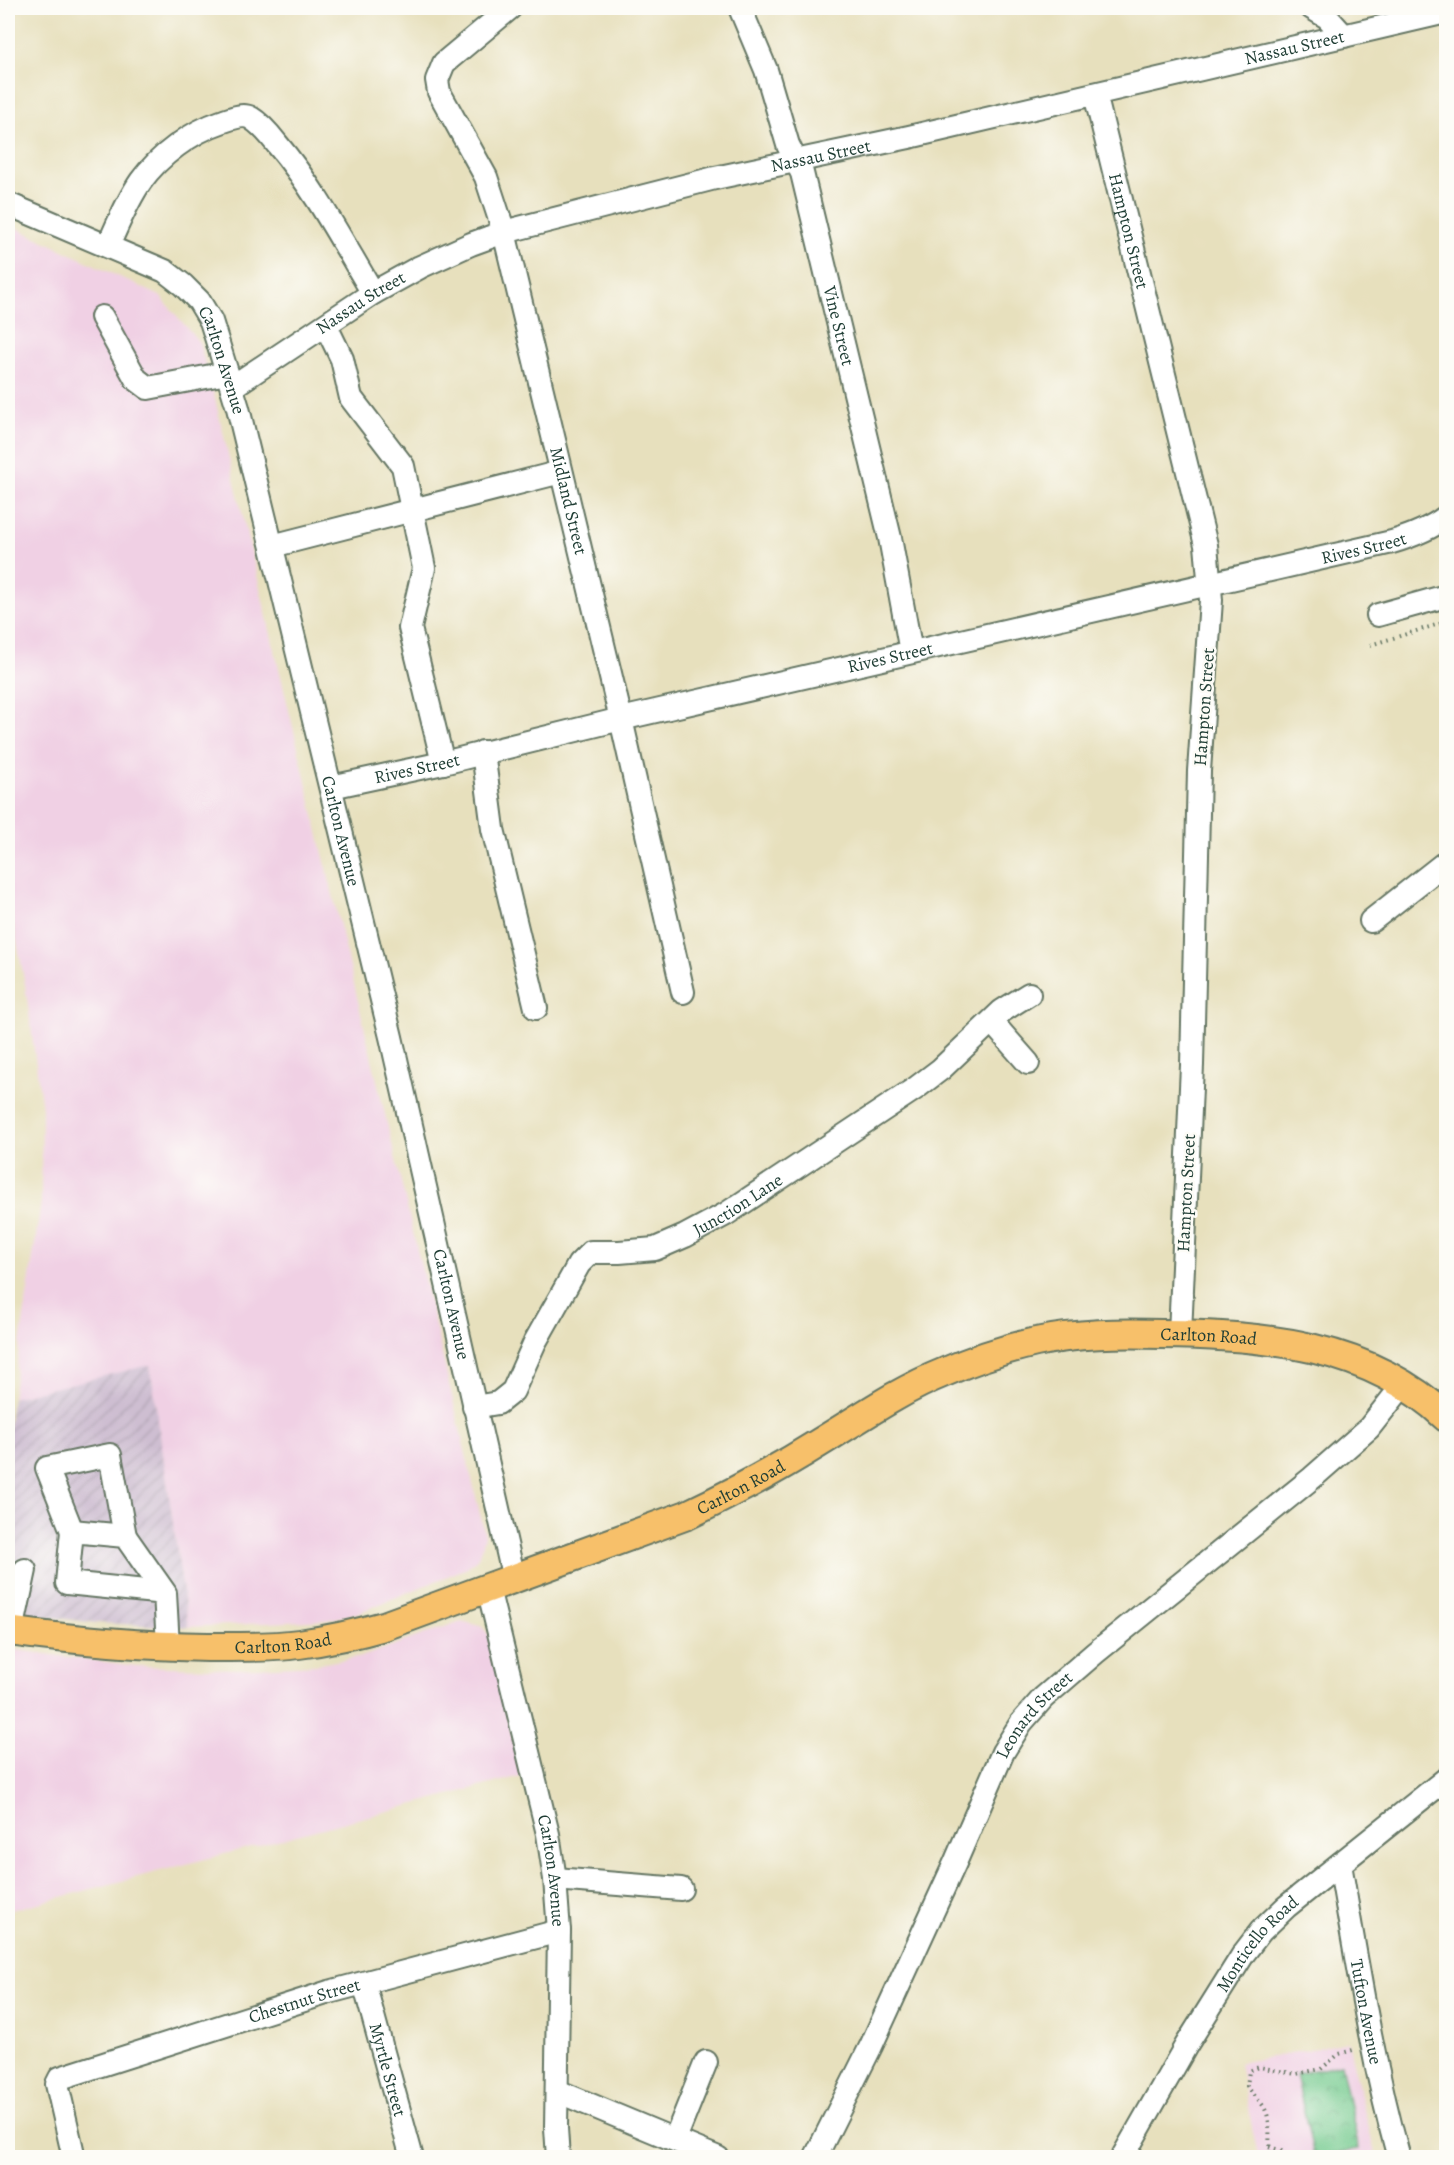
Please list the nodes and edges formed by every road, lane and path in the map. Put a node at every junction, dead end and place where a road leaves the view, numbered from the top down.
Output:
1 (510, 8) edge
2 (740, 8) edge
3 (1320, 11) edge
4 (1446, 12) edge
5 (1344, 36) junction
6 (1095, 94) junction
7 (796, 161) junction
8 (10, 212) edge
9 (504, 232) junction
10 (108, 246) junction
11 (373, 293) junction
12 (102, 317) dead end
13 (326, 326) junction
14 (229, 380) junction
15 (561, 472) junction
16 (413, 511) junction
17 (1446, 517) edge
18 (272, 546) junction
19 (1211, 584) junction
20 (1446, 596) edge
21 (1378, 615) dead end
22 (1446, 622) edge
23 (1370, 645) dead end
24 (911, 652) junction
25 (621, 719) junction
26 (483, 752) junction
27 (443, 763) junction
28 (331, 787) junction
29 (1446, 862) edge
30 (1371, 921) dead end
31 (683, 992) dead end
32 (1029, 994) dead end
33 (536, 1008) dead end
34 (992, 1022) junction
35 (1028, 1063) dead end
36 (1180, 1334) junction
37 (1403, 1385) junction
38 (474, 1407) junction
39 (1446, 1417) edge
40 (72, 1532) junction
41 (125, 1536) junction
42 (25, 1570) dead end
43 (501, 1584) junction
44 (165, 1593) junction
45 (10, 1631) edge
46 (168, 1646) junction
47 (1446, 1779) edge
48 (1446, 1796) edge
49 (1411, 1807) junction
50 (1340, 1864) junction
51 (555, 1879) junction
52 (681, 1888) dead end
53 (559, 1931) junction
54 (364, 1983) junction
55 (1357, 2049) dead end
56 (706, 2062) dead end
57 (557, 2091) junction
58 (675, 2139) junction
59 (1269, 2147) junction
60 (74, 2157) edge
61 (412, 2157) edge
62 (558, 2157) edge
63 (718, 2157) edge
64 (815, 2157) edge
65 (1122, 2157) edge
66 (1270, 2157) edge
67 (1291, 2157) edge
68 (1399, 2157) edge

1 - 9 street, Midland Street
2 - 7 street, Vine Street
3 - 5 street
4 - 5 street, Nassau Street
5 - 6 street, Nassau Street
6 - 7 street, Nassau Street
6 - 19 street, Hampton Street
7 - 9 street, Nassau Street
7 - 24 street, Vine Street
8 - 10 street, Carlton Avenue
9 - 11 street, Nassau Street
9 - 15 street, Midland Street
10 - 11 street
10 - 14 street, Carlton Avenue
11 - 13 street, Nassau Street
12 - 14 street
13 - 14 street, Nassau Street
13 - 16 street
14 - 18 street, Carlton Avenue
15 - 16 street
15 - 25 street, Midland Street
16 - 18 street
16 - 27 street
17 - 19 street, Rives Street
18 - 28 street, Carlton Avenue
19 - 24 street, Rives Street
19 - 36 street, Hampton Street
20 - 21 street
22 - 23 path
24 - 25 street, Rives Street
25 - 26 street, Rives Street
25 - 31 street, Midland Street
26 - 27 street, Rives Street
26 - 33 street
27 - 28 street, Rives Street
28 - 38 street, Carlton Avenue
29 - 30 street
32 - 34 street, Junction Lane
34 - 35 street
34 - 38 street, Junction Lane
36 - 37 main road, Carlton Road
36 - 43 main road, Carlton Road
37 - 39 main road, Carlton Road
37 - 64 street, Leonard Street
38 - 43 street, Carlton Avenue
40 - 41 street
40 - 41 street
40 - 44 street
41 - 44 street
42 - 45 street
43 - 46 main road, Carlton Road
43 - 51 street, Carlton Avenue
44 - 46 street
45 - 46 main road, Carlton Road
47 - 49 street, Monticello Road
48 - 49 street
49 - 50 street, Monticello Road
50 - 65 street, Monticello Road
50 - 68 street, Tufton Avenue
51 - 52 street
51 - 53 street, Carlton Avenue
53 - 54 street, Chestnut Street
53 - 57 street, Carlton Avenue
54 - 60 street, Chestnut Street
54 - 61 street, Myrtle Street
55 - 59 path
56 - 58 street
57 - 58 street
57 - 62 street, Carlton Avenue
58 - 63 street
59 - 66 path
59 - 67 path

